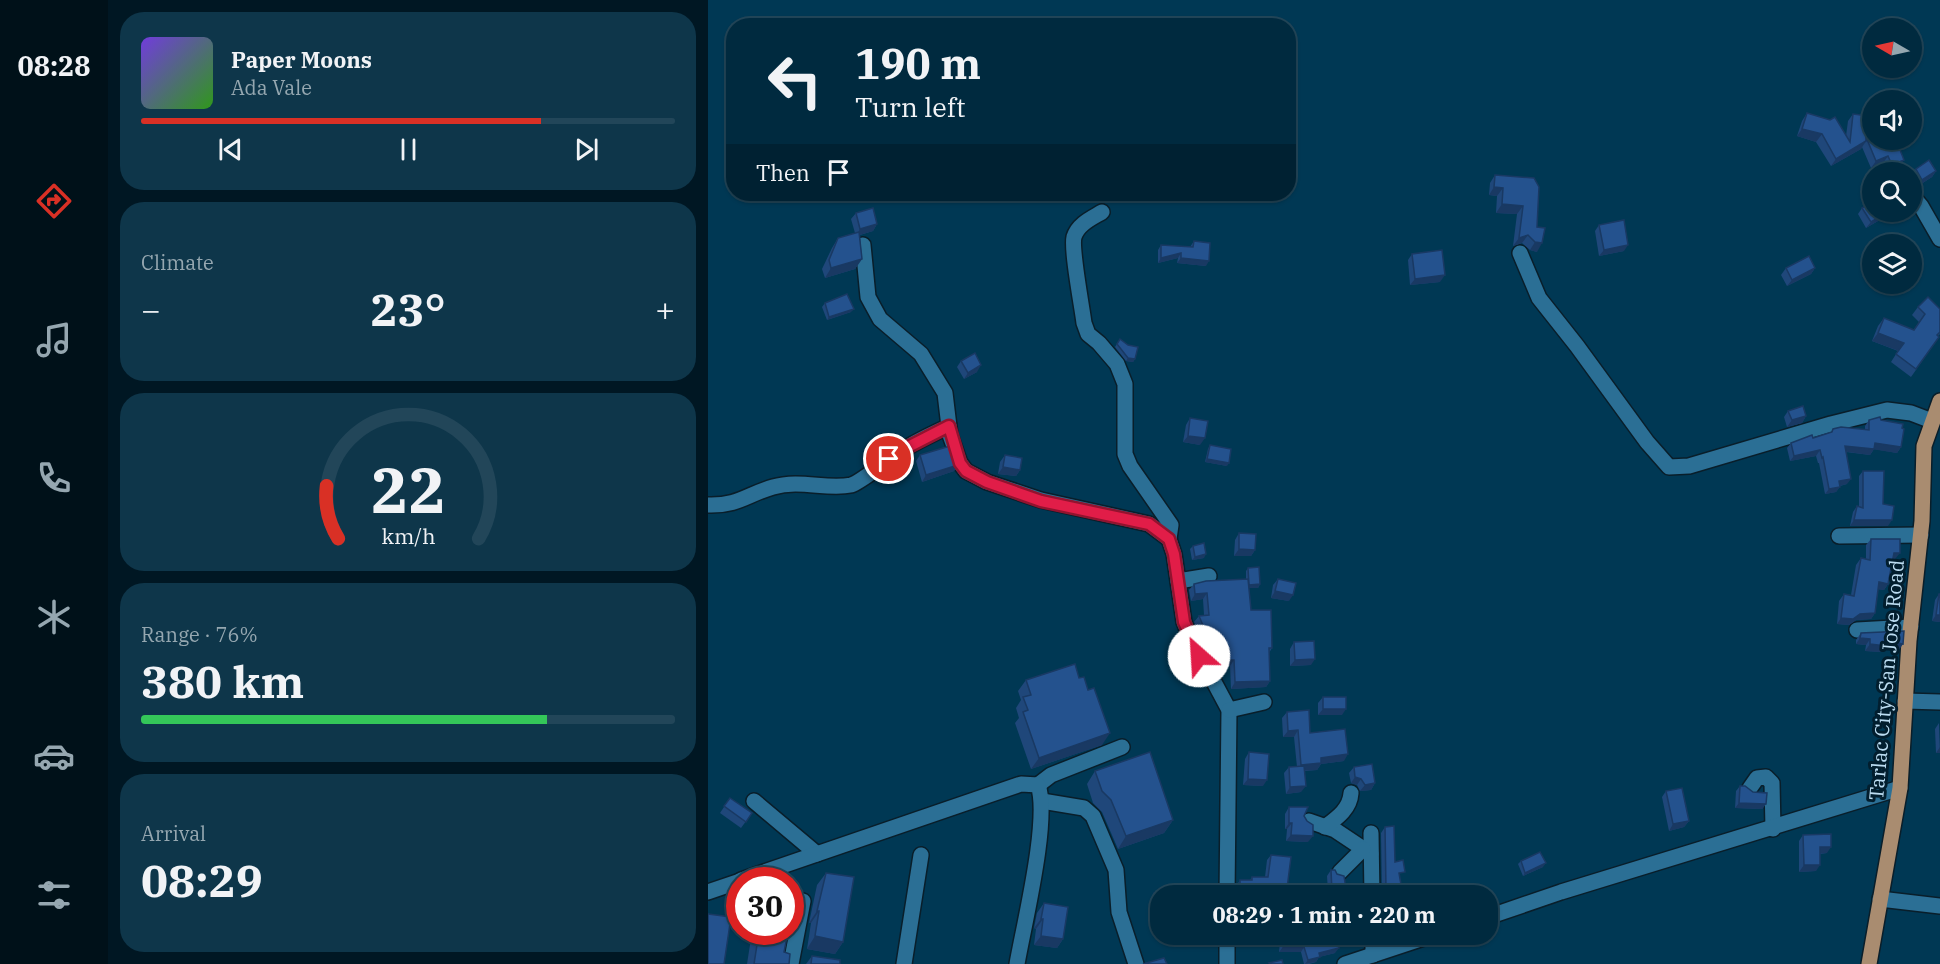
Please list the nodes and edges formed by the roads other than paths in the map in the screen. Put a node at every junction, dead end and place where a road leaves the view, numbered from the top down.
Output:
1 (1922, 208) edge
2 (1102, 212) dead end
3 (1940, 239) edge
4 (863, 245) edge
5 (1520, 253) dead end
6 (1940, 401) edge
7 (1932, 422) junction
8 (949, 426) junction
9 (708, 505) edge
10 (1921, 535) junction
11 (1839, 536) dead end
12 (1169, 539) junction
13 (1209, 576) dead end
14 (1178, 581) junction
15 (1911, 627) junction
16 (1857, 630) dead end
17 (1905, 701) junction
18 (1264, 702) dead end
19 (1940, 702) edge
20 (1229, 710) junction
21 (1122, 747) dead end
22 (1038, 784) junction
23 (1750, 788) edge
24 (1900, 789) junction
25 (1351, 793) dead end
26 (754, 801) dead end
27 (1042, 801) junction
28 (1309, 821) edge
29 (1325, 826) junction
30 (1773, 829) junction
31 (1371, 833) dead end
32 (1367, 851) junction
33 (817, 854) junction
34 (921, 855) dead end
35 (780, 867) edge
36 (1340, 872) edge
37 (1227, 885) edge
38 (1371, 885) edge
39 (726, 886) edge
40 (708, 892) edge
41 (1881, 899) junction
42 (1940, 906) edge
43 (1498, 914) edge
44 (795, 945) edge
45 (1227, 945) edge
46 (1373, 945) edge
47 (1404, 945) edge
48 (1373, 956) junction
49 (791, 964) edge
50 (904, 964) edge
51 (1017, 964) edge
52 (1136, 964) edge
53 (1227, 964) edge
54 (1345, 964) edge
55 (1869, 964) edge

1 - 3 street
2 - 12 street
4 - 8 street
5 - 7 street
6 - 7 main road, Tarlac City-San Jose Road
7 - 10 main road, Tarlac City-San Jose Road
8 - 9 street
8 - 12 street
10 - 11 street
10 - 15 main road, Tarlac City-San Jose Road
12 - 14 street
13 - 14 street
14 - 20 street
15 - 16 street
15 - 17 main road, Tarlac City-San Jose Road
17 - 19 street
17 - 24 main road, Tarlac City-San Jose Road
18 - 20 street
20 - 37 street
21 - 22 street
22 - 27 street
22 - 33 street
23 - 30 street
24 - 30 street
24 - 41 main road, Tarlac City-San Jose Road
25 - 29 street
26 - 33 street
27 - 51 street
27 - 52 street
28 - 29 street
29 - 32 street
30 - 43 street
31 - 32 street
32 - 36 street
32 - 38 street
33 - 35 street
34 - 50 street
39 - 40 street
41 - 42 street
41 - 55 main road, Tarlac City-San Jose Road
44 - 49 street
45 - 53 street
46 - 48 street
47 - 48 street
48 - 54 street

